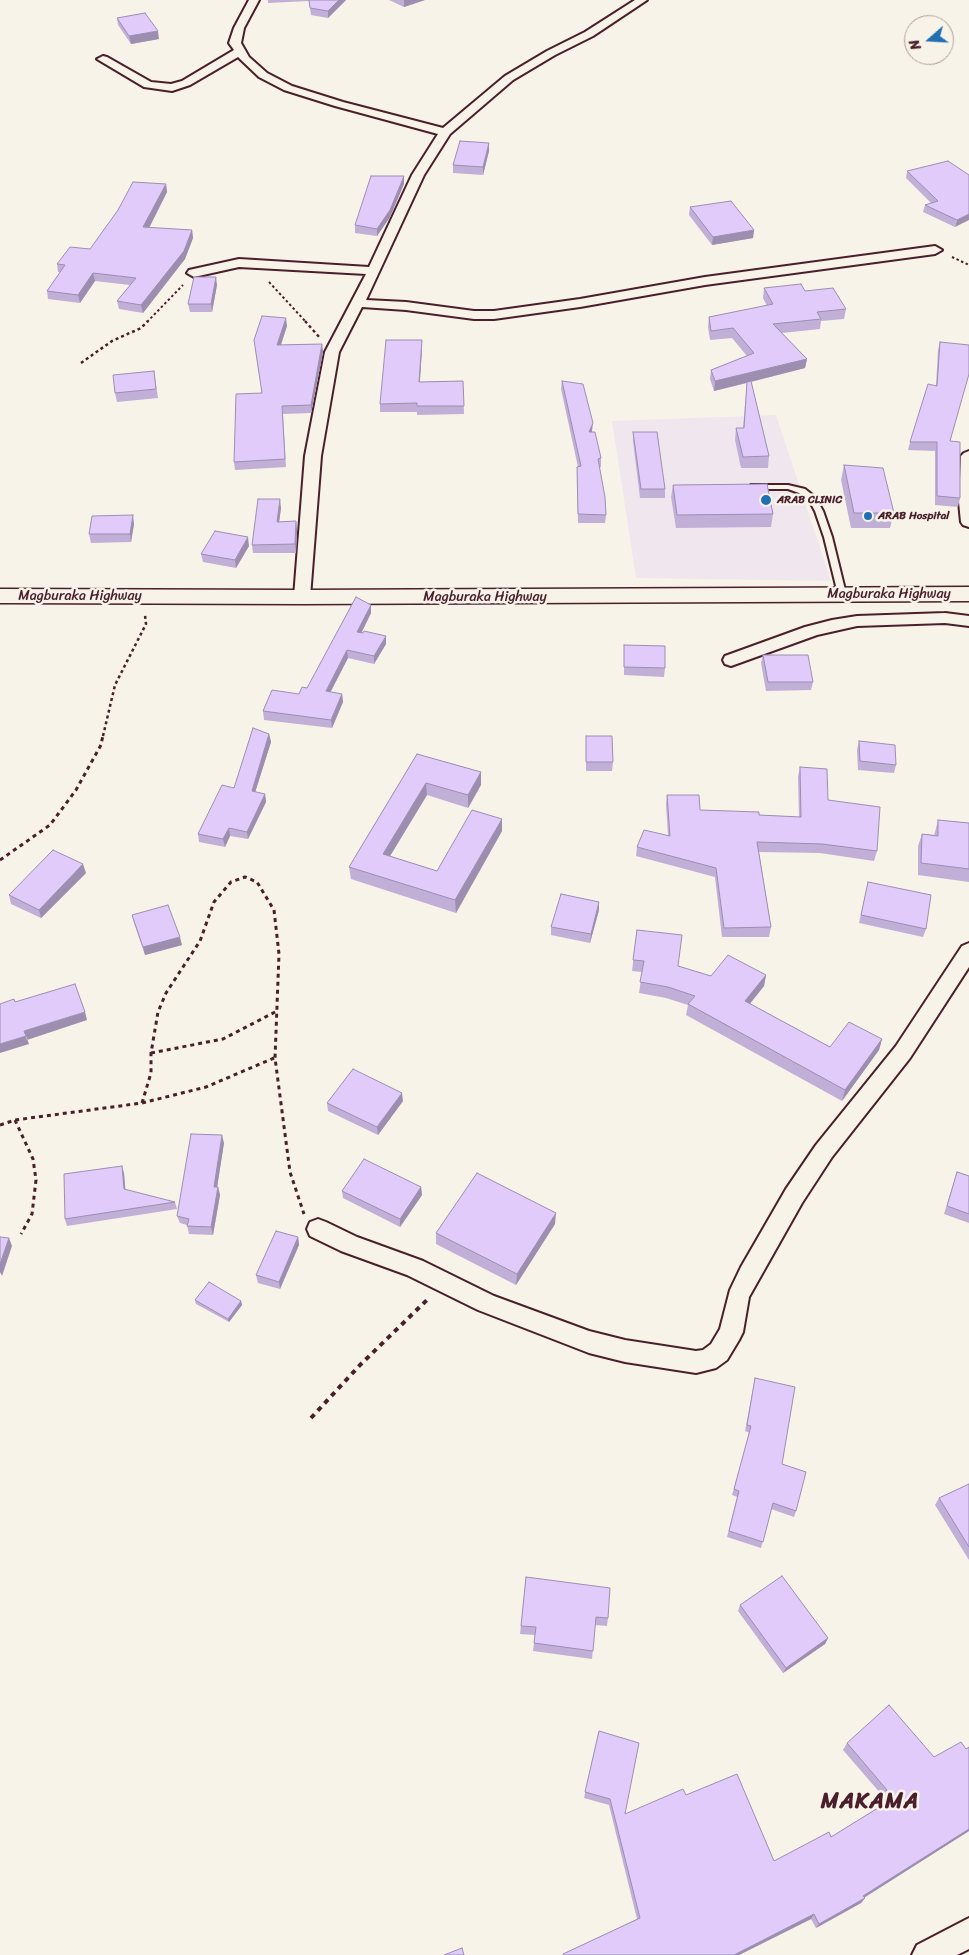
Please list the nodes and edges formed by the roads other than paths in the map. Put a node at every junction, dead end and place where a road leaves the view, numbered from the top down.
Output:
1 (254, 0) edge
2 (642, 0) edge
3 (240, 51) junction
4 (103, 60) dead end
5 (445, 132) junction
6 (935, 250) dead end
7 (374, 271) junction
8 (194, 273) road end
9 (356, 303) junction
10 (969, 456) edge
11 (742, 487) edge
12 (969, 522) edge
13 (842, 594) junction
14 (969, 594) edge
15 (0, 596) edge
16 (302, 597) junction
17 (969, 621) edge
18 (731, 660) dead end
19 (969, 951) edge
20 (318, 1229) road end
21 (969, 1933) edge
22 (928, 1955) edge

1 - 3 street
2 - 5 street
3 - 4 street
3 - 5 street
5 - 7 street
6 - 9 street
7 - 8 street
7 - 9 street
9 - 16 street
10 - 12 street
11 - 13 lane
13 - 14 main road, Magburaka Highway
13 - 16 main road, Magburaka Highway
15 - 16 main road, Magburaka Highway
17 - 18 street
19 - 20 street
21 - 22 street

